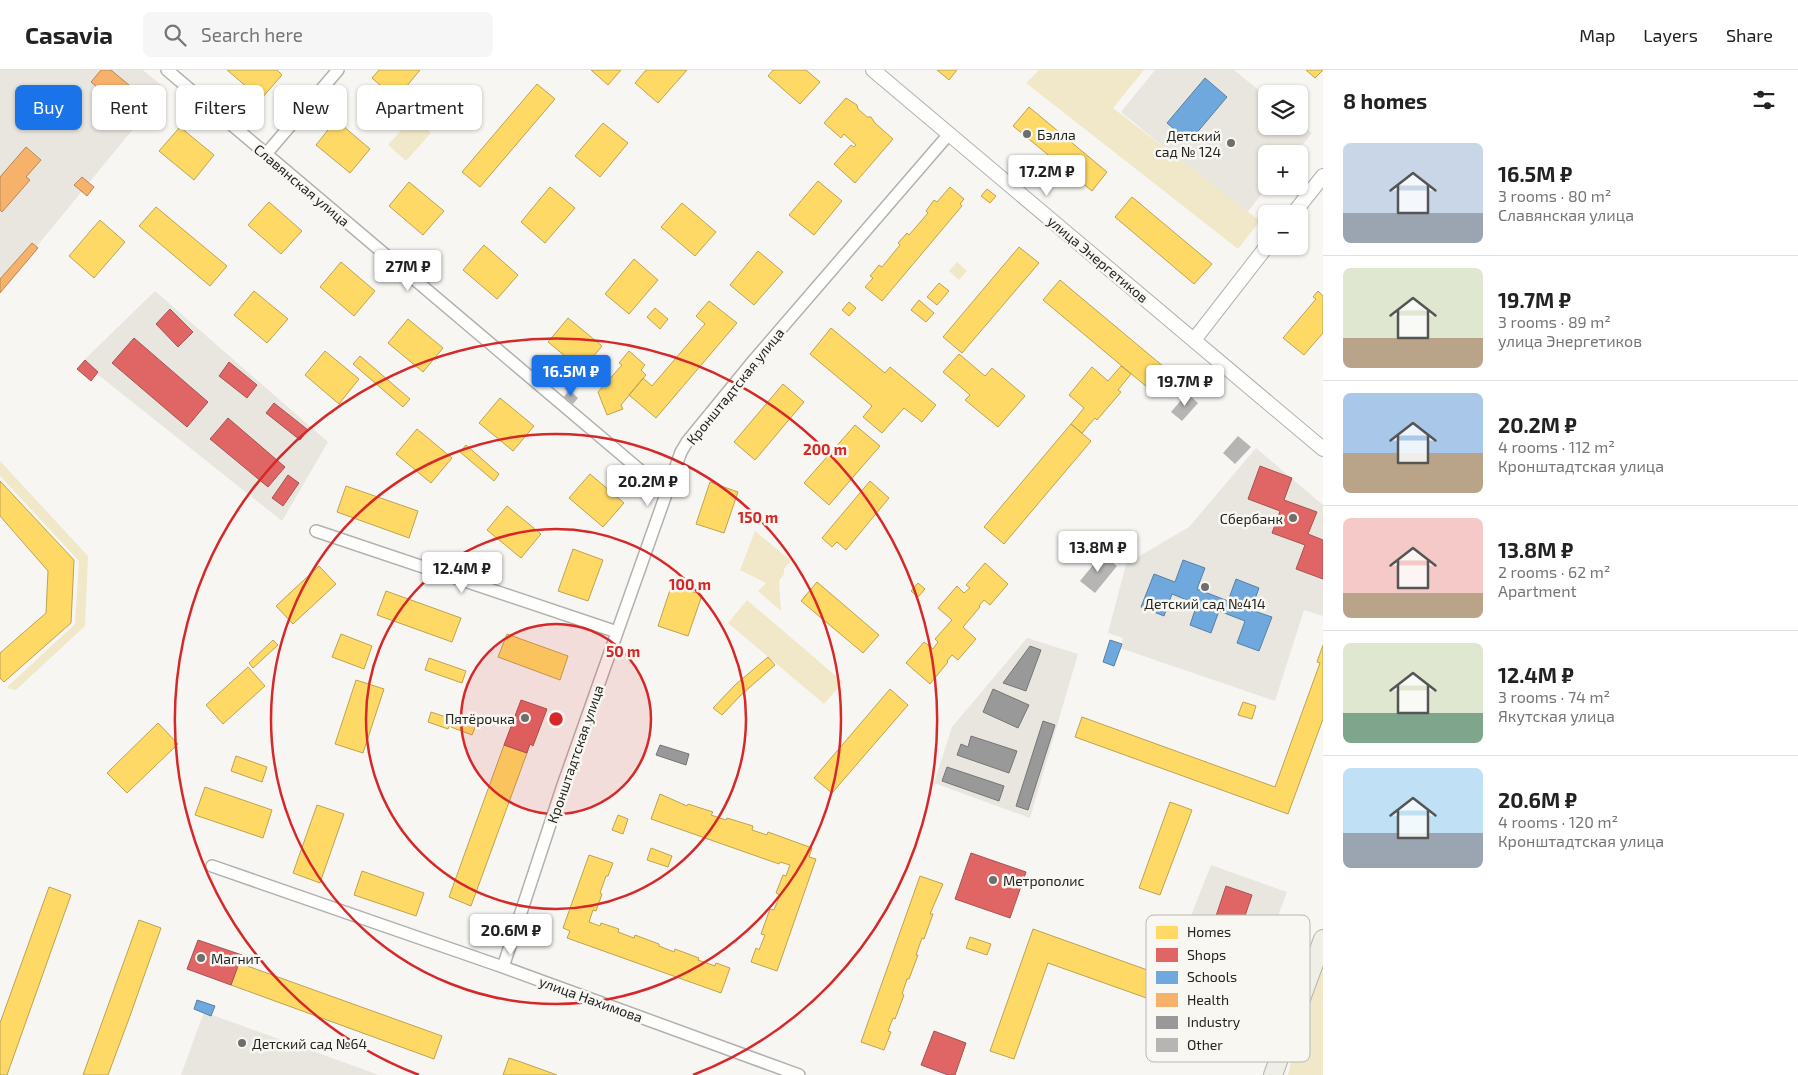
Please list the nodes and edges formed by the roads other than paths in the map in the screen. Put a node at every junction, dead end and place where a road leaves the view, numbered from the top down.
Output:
1 (167, 70) edge
2 (338, 70) edge
3 (873, 70) edge
4 (949, 134) junction
5 (266, 154) junction
6 (1323, 176) edge
7 (1300, 205) edge
8 (1261, 255) edge
9 (1194, 340) junction
10 (1323, 449) edge
11 (667, 493) junction
12 (316, 531) dead end
13 (617, 632) junction
14 (212, 866) dead end
15 (1323, 939) edge
16 (502, 967) junction
17 (1310, 974) edge
18 (1278, 1062) edge
19 (799, 1075) edge
20 (1273, 1075) edge

1 - 5 street, Славянская улица
2 - 5 street
3 - 4 street, улица Энергетиков
4 - 9 street, улица Энергетиков
4 - 11 street, Кронштадтская улица
5 - 11 street, Славянская улица
6 - 7 street
8 - 9 street
9 - 10 street, улица Энергетиков
11 - 13 street, Кронштадтская улица
12 - 13 street
13 - 16 street, Кронштадтская улица
14 - 16 street, улица Нахимова
15 - 17 main road
16 - 19 street, улица Нахимова
18 - 20 main road

